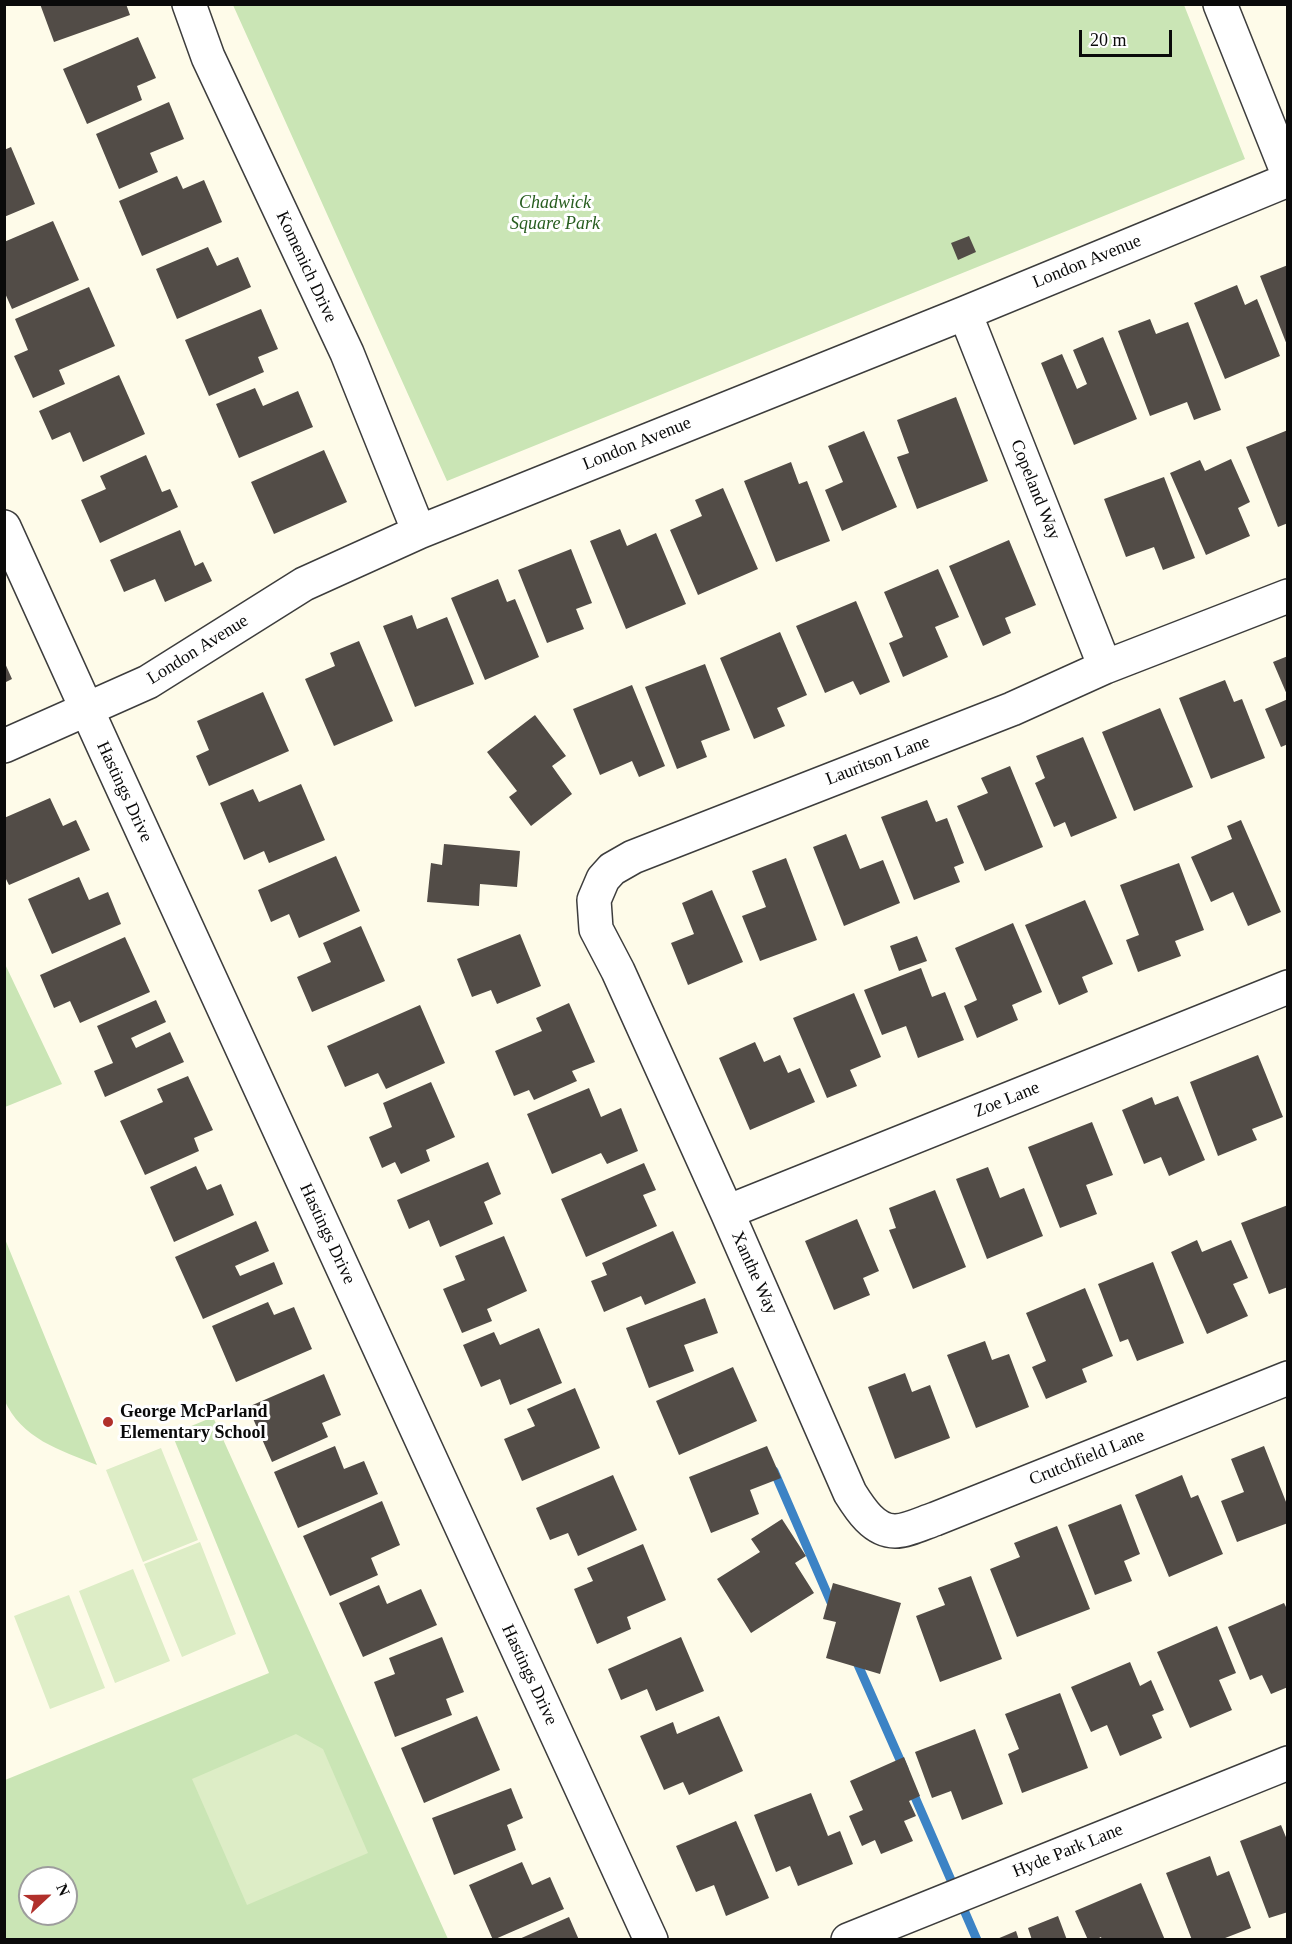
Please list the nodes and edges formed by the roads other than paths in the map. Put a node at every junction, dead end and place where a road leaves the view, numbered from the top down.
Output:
1 (189, 4) edge
2 (1220, 4) edge
3 (1287, 174) edge
4 (1287, 180) edge
5 (964, 313) junction
6 (4, 527) edge
7 (419, 532) junction
8 (1287, 596) edge
9 (1105, 667) junction
10 (86, 708) junction
11 (4, 746) edge
12 (1287, 987) edge
13 (635, 1008) joint
14 (727, 1212) junction
15 (1287, 1378) edge
16 (884, 1530) joint
17 (1287, 1763) edge
18 (651, 1940) edge
19 (848, 1940) edge

1 - 7 street, Komenich Drive
2 - 3 street
4 - 5 street, London Avenue
5 - 7 street, London Avenue
5 - 9 street, Copeland Way
6 - 10 street, Hastings Drive
7 - 10 street, London Avenue
8 - 9 street, Lauritson Lane
9 - 13 street, Lauritson Lane
10 - 11 street, London Avenue
10 - 18 street, Hastings Drive
12 - 14 street, Zoe Lane
13 - 14 street, Xanthe Way
14 - 16 street, Xanthe Way
15 - 16 street, Crutchfield Lane
17 - 19 street, Hyde Park Lane

